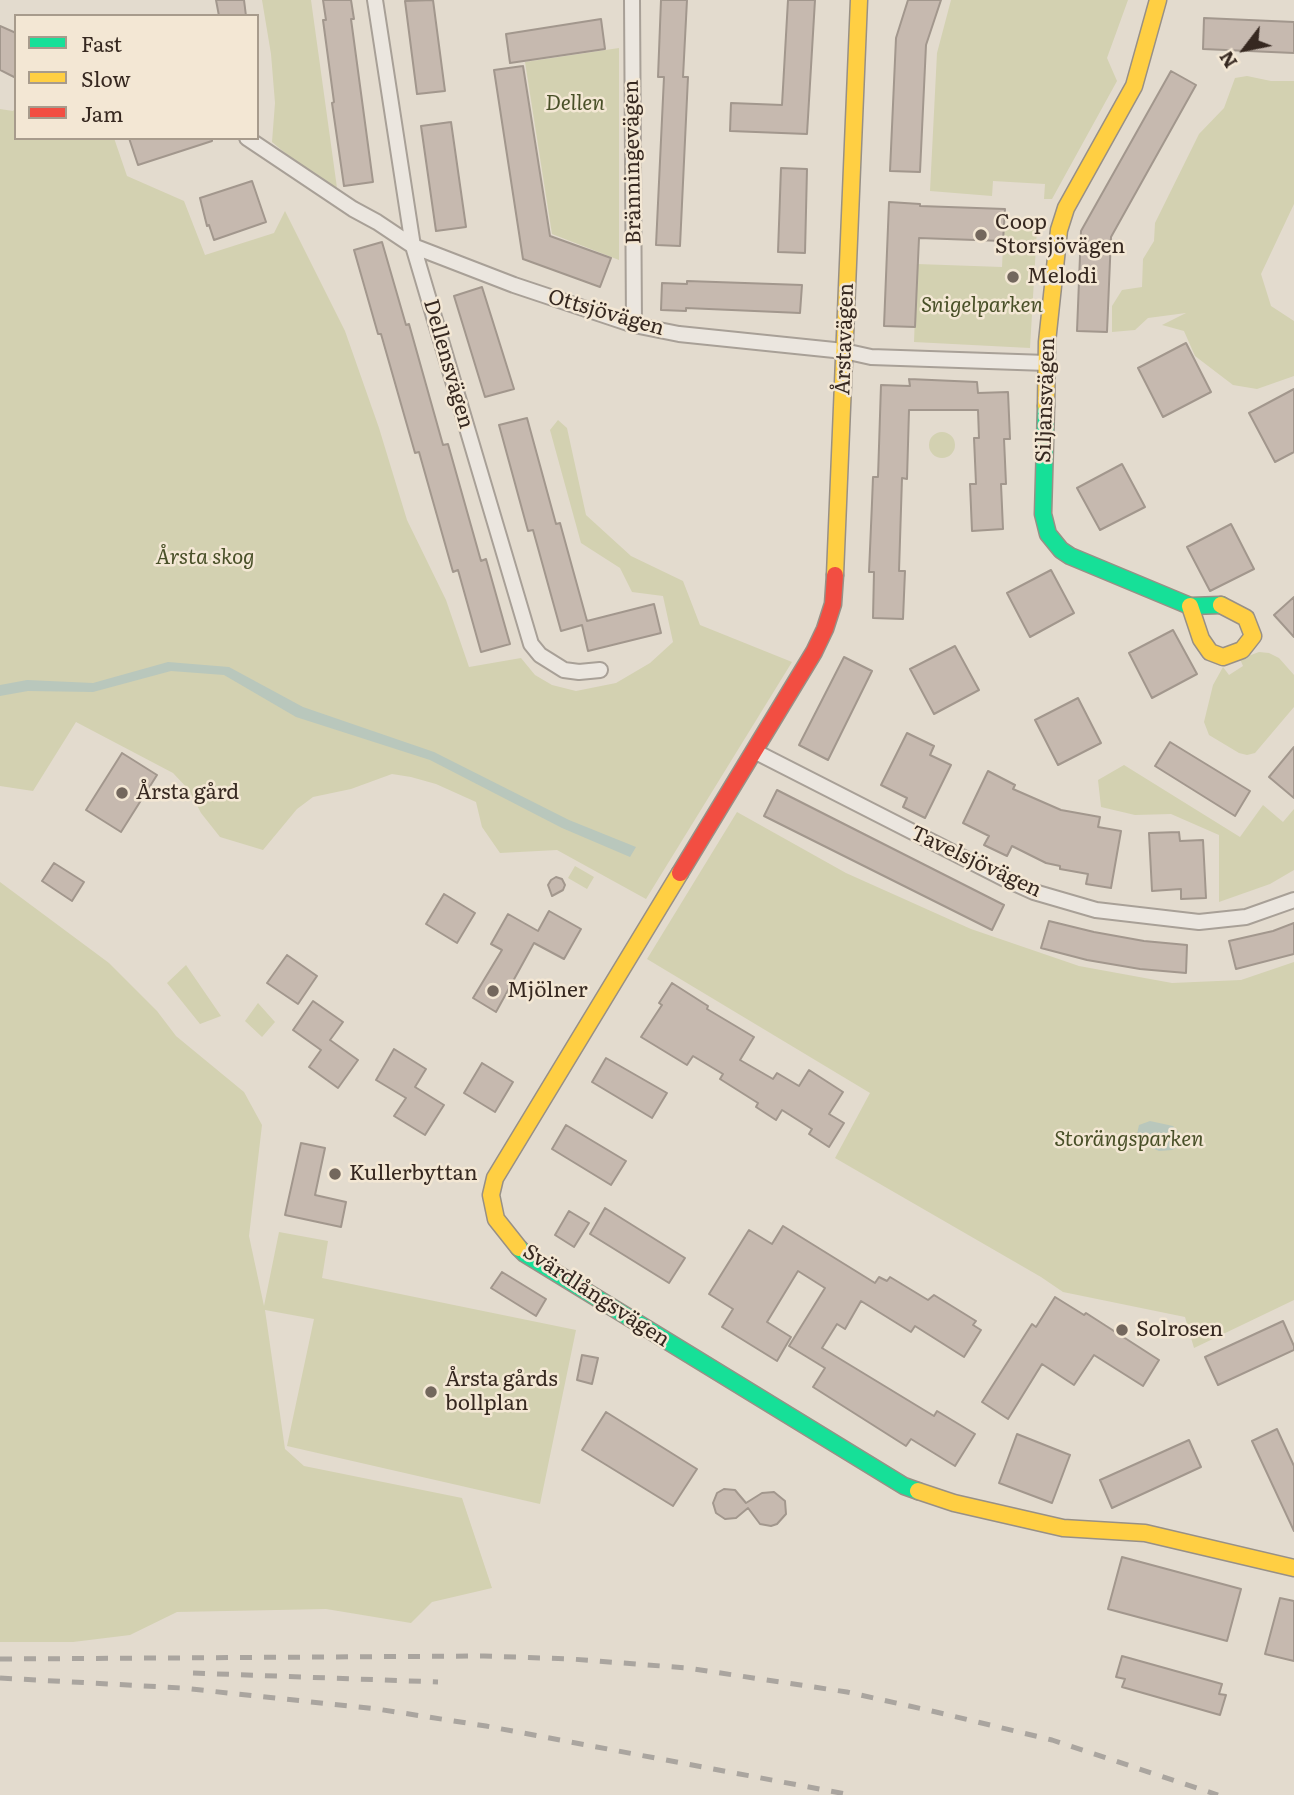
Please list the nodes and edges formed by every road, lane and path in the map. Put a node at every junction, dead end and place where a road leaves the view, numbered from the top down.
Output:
1 (375, 0) edge
2 (632, 0) edge
3 (859, 0) edge
4 (1158, 0) edge
5 (250, 140) edge
6 (413, 246) junction
7 (634, 325) junction
8 (844, 351) junction
9 (1047, 363) junction
10 (1190, 606) dead end
11 (600, 670) dead end
12 (803, 671) joint
13 (754, 751) junction
14 (1294, 900) edge
15 (1294, 1568) edge

1 - 6 street, Dellensvägen
2 - 7 street, Bränningevägen
3 - 8 street, Årstavägen
4 - 9 street, Siljansvägen
5 - 6 street, Ottsjövägen
6 - 7 street, Ottsjövägen
6 - 11 street, Dellensvägen
7 - 8 street, Ottsjövägen
8 - 9 street, Ottsjövägen
8 - 12 street, Årstavägen
9 - 10 street, Siljansvägen
12 - 13 street, Svärdlångsvägen
13 - 14 street, Tavelsjövägen
13 - 15 street, Svärdlångsvägen

